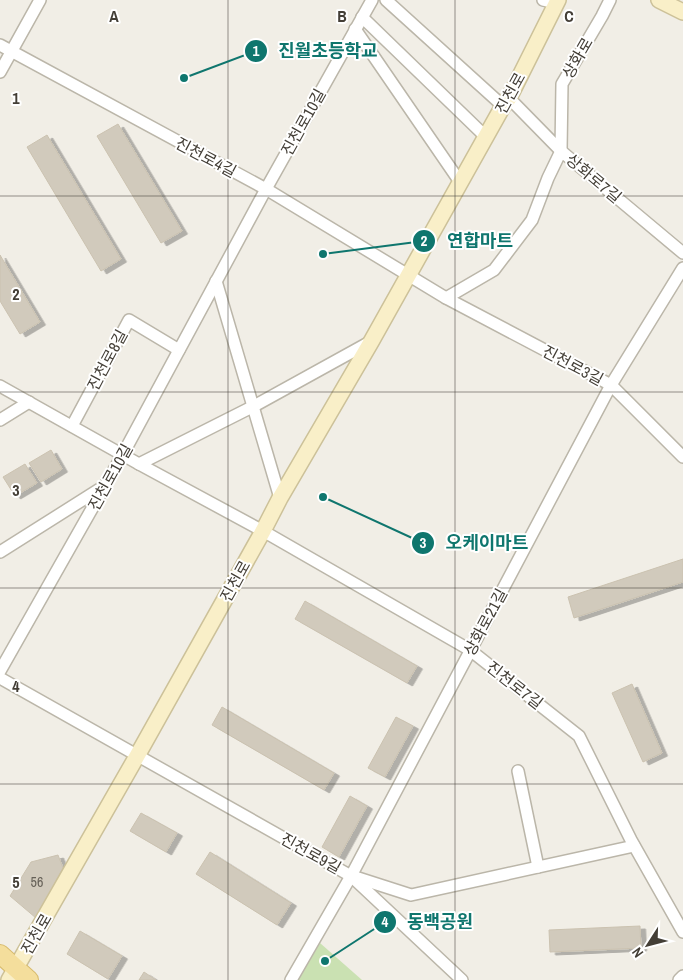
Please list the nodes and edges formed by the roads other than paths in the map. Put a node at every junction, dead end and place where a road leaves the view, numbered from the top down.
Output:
1 (40, 0) edge
2 (372, 0) edge
3 (386, 0) edge
4 (610, 0) edge
5 (659, 0) edge
6 (553, 1) edge
7 (683, 12) edge
8 (362, 17) junction
9 (356, 29) junction
10 (0, 45) edge
11 (11, 51) junction
12 (0, 72) edge
13 (506, 102) junction
14 (486, 137) junction
15 (561, 151) junction
16 (460, 182) junction
17 (266, 189) junction
18 (683, 253) edge
19 (683, 268) edge
20 (408, 275) junction
21 (216, 281) junction
22 (446, 298) junction
23 (371, 342) junction
24 (179, 350) junction
25 (611, 385) junction
26 (0, 386) edge
27 (29, 402) junction
28 (254, 406) junction
29 (0, 420) edge
30 (72, 426) junction
31 (123, 454) junction
32 (683, 457) edge
33 (140, 464) junction
34 (105, 486) junction
35 (280, 498) junction
36 (264, 531) junction
37 (0, 552) edge
38 (470, 650) junction
39 (0, 671) edge
40 (0, 678) edge
41 (137, 756) junction
42 (518, 771) dead end
43 (634, 846) junction
44 (538, 867) junction
45 (351, 876) junction
46 (683, 932) edge
47 (0, 954) edge
48 (18, 976) edge
49 (683, 976) edge
50 (291, 980) edge
51 (462, 980) edge
52 (679, 980) edge

1 - 11 street
2 - 8 street, 진천로10길
3 - 13 street
4 - 15 street, 상화로
5 - 7 main road
6 - 13 main road, 진천로
8 - 9 street, 진천로10길
8 - 14 street
9 - 16 street
9 - 17 street, 진천로10길
10 - 11 street, 진천로4길
11 - 12 street
11 - 17 street, 진천로4길
13 - 14 main road, 진천로
13 - 15 street, 상화로7길
14 - 16 main road, 진천로
15 - 18 street, 상화로7길
15 - 22 street
16 - 20 main road, 진천로
17 - 20 street, 진천로4길
17 - 21 street, 진천로10길
19 - 25 street, 상화로21길
20 - 22 street, 진천로3길
20 - 23 main road, 진천로
21 - 24 street, 진천로10길
21 - 28 street
22 - 25 street, 진천로3길
23 - 28 street
23 - 35 main road, 진천로
24 - 30 street, 진천로8길
24 - 31 street, 진천로10길
25 - 32 street, 진천로3길
25 - 38 street, 상화로21길
26 - 27 street
27 - 29 street
27 - 30 street
28 - 33 street
28 - 35 street
30 - 31 street
31 - 33 street
31 - 34 street, 진천로10길
33 - 36 street
34 - 37 street
34 - 39 street, 진천로10길
35 - 36 main road, 진천로
36 - 38 street, 진천로7길
36 - 41 main road, 진천로
38 - 43 street, 진천로7길
38 - 45 street, 상화로21길
40 - 41 street
41 - 45 street, 진천로9길
41 - 48 main road, 진천로
42 - 44 street
43 - 44 street
43 - 46 street, 진천로7길
44 - 45 street
45 - 50 street, 상화로21길
45 - 51 street, 진천로9길
47 - 48 main road
49 - 52 street

